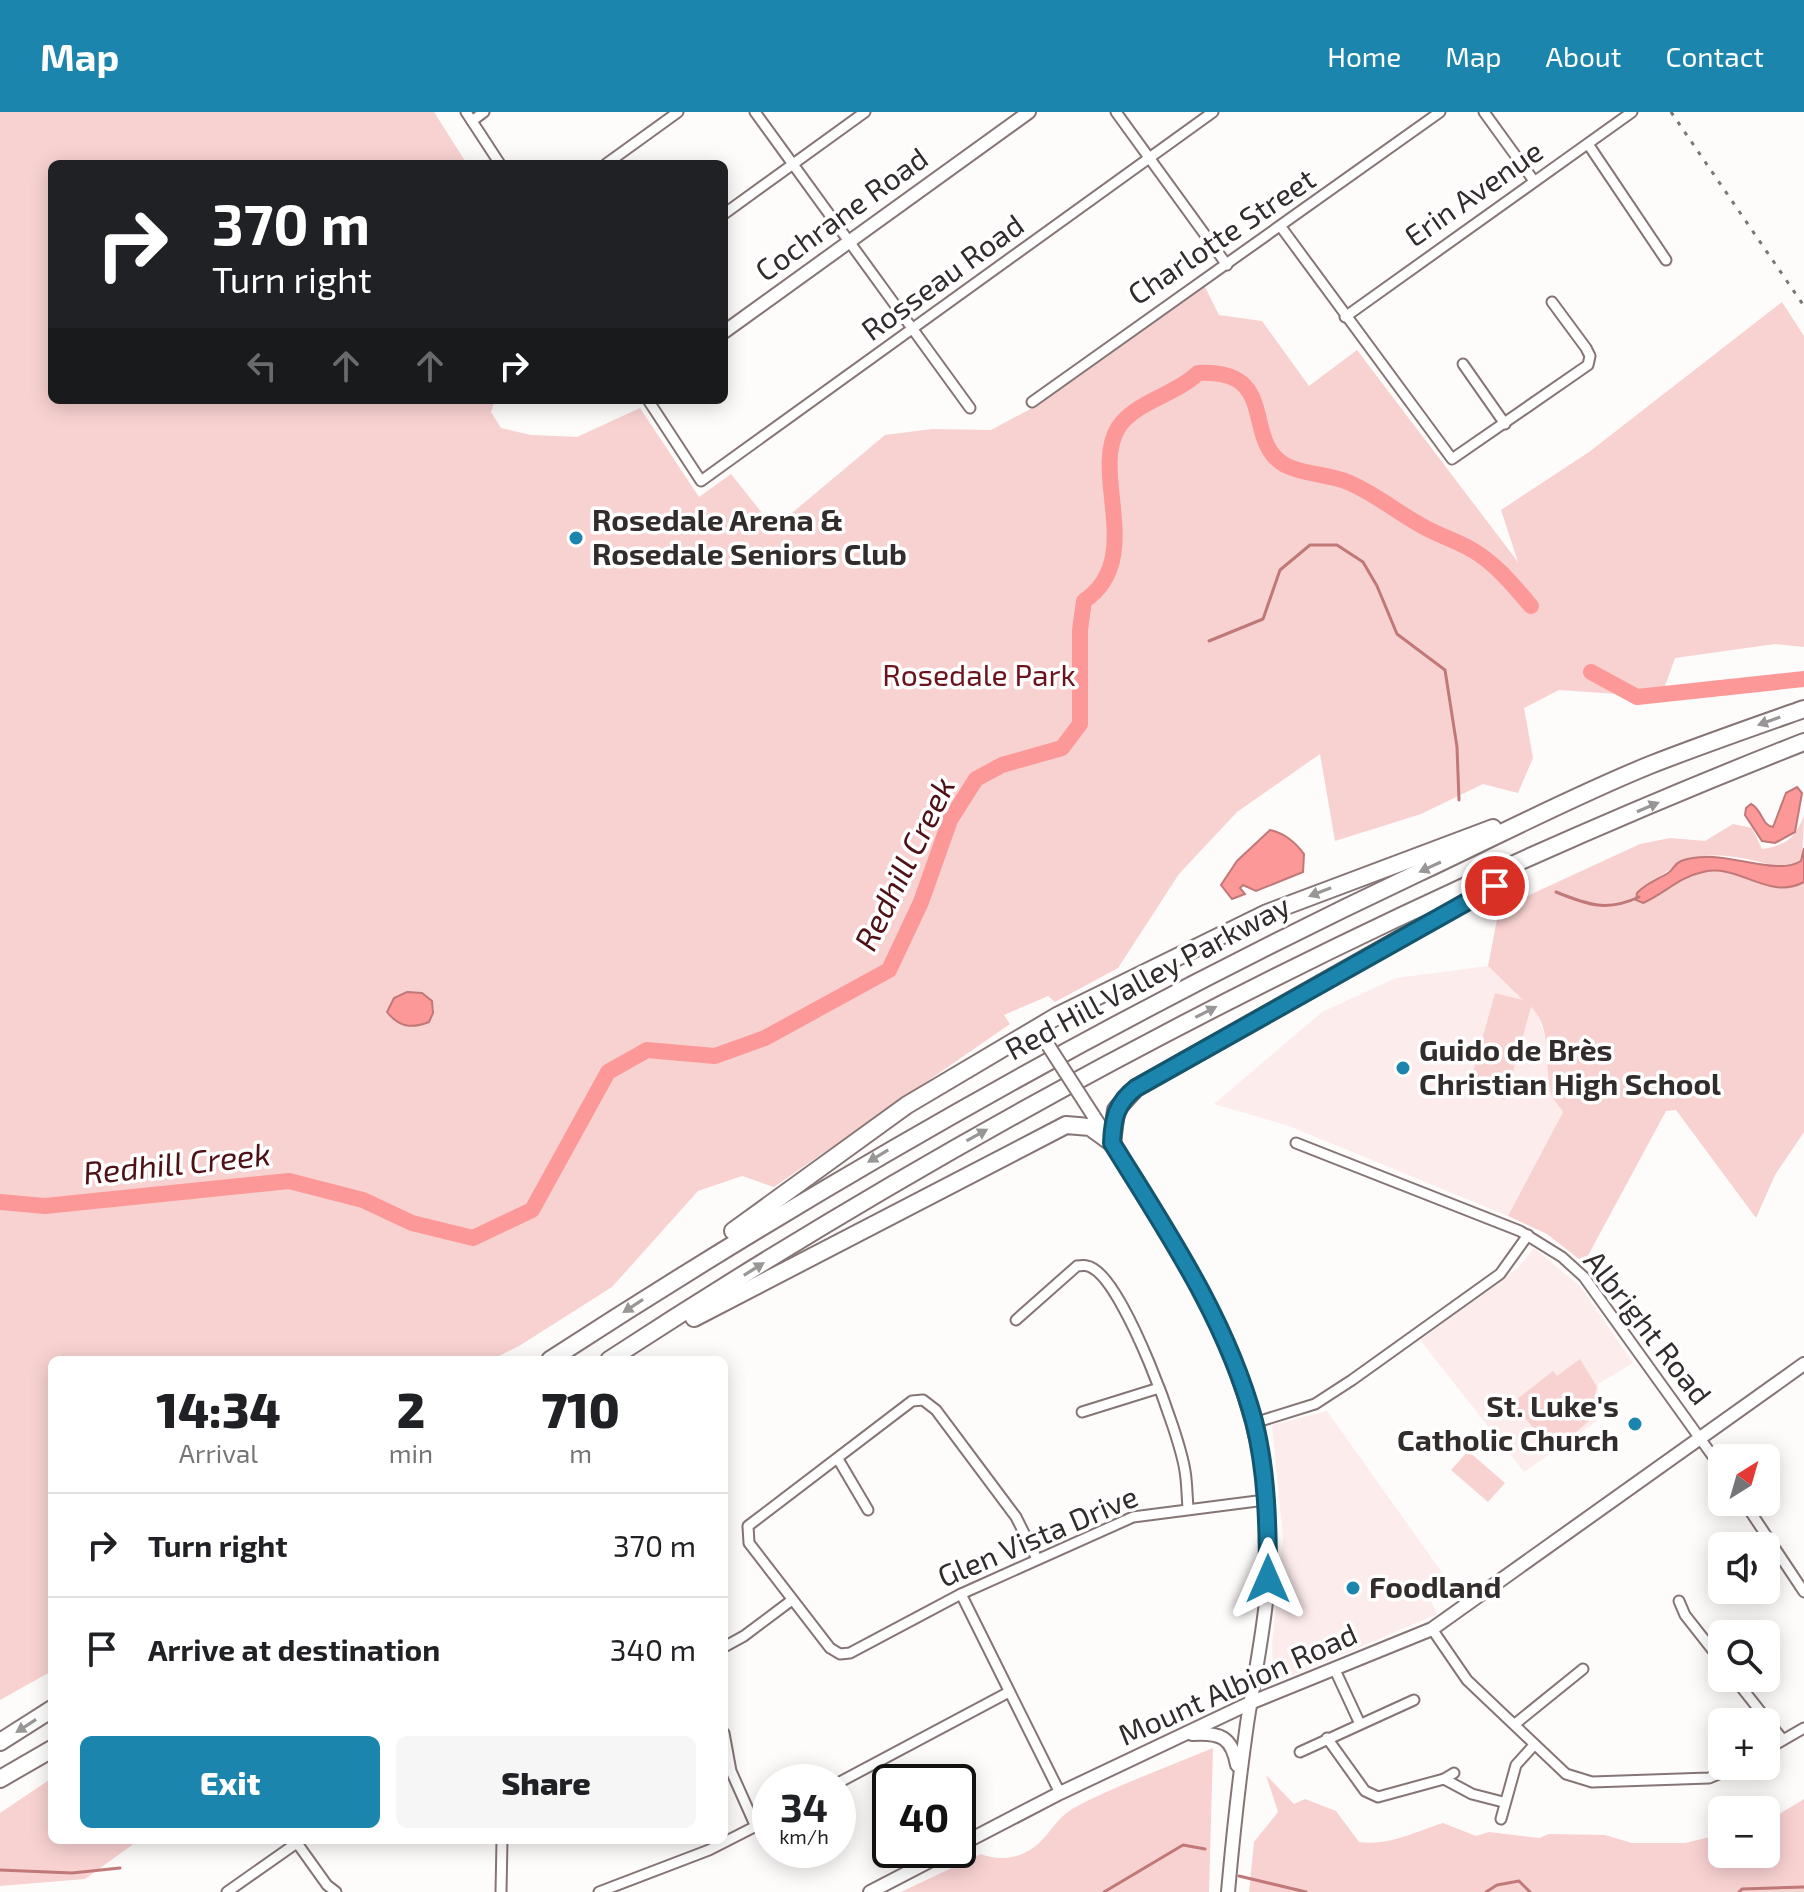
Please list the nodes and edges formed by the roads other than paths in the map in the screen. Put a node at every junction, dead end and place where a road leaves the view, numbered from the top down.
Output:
1 (484, 112) edge
2 (678, 112) edge
3 (755, 112) edge
4 (865, 112) edge
5 (1029, 112) edge
6 (1116, 112) edge
7 (1213, 112) edge
8 (1440, 112) edge
9 (1484, 112) edge
10 (1632, 112) edge
11 (469, 116) edge
12 (1588, 144) junction
13 (1150, 158) junction
14 (497, 160) edge
15 (612, 160) edge
16 (792, 164) junction
17 (1534, 181) junction
18 (728, 211) edge
19 (1281, 227) junction
20 (849, 243) junction
21 (1666, 260) dead end
22 (1227, 265) junction
23 (1552, 302) dead end
24 (1345, 317) junction
25 (728, 329) edge
26 (913, 330) junction
27 (1463, 364) dead end
28 (1032, 402) dead end
29 (651, 404) edge
30 (970, 408) dead end
31 (1505, 424) junction
32 (1804, 709) edge
33 (1804, 742) edge
34 (1525, 820) junction
35 (1576, 837) junction
36 (1040, 1033) junction
37 (1112, 1143) junction
38 (1296, 1143) dead end
39 (1528, 1235) junction
40 (699, 1263) junction
41 (1016, 1320) dead end
42 (556, 1356) edge
43 (615, 1356) edge
44 (616, 1356) edge
45 (1804, 1364) edge
46 (1159, 1388) junction
47 (1082, 1412) dead end
48 (1254, 1423) junction
49 (1701, 1437) junction
50 (1708, 1448) edge
51 (838, 1459) junction
52 (1265, 1500) junction
53 (1188, 1508) junction
54 (868, 1510) dead end
55 (1753, 1516) edge
56 (1037, 1559) junction
57 (1804, 1592) edge
58 (961, 1594) junction
59 (792, 1600) junction
60 (1679, 1601) dead end
61 (1432, 1629) junction
62 (1708, 1644) edge
63 (728, 1645) edge
64 (1583, 1669) dead end
65 (1335, 1670) junction
66 (1009, 1692) junction
67 (1745, 1692) edge
68 (1414, 1700) dead end
69 (1250, 1703) junction
70 (48, 1712) edge
71 (1360, 1724) junction
72 (1515, 1724) junction
73 (1804, 1728) edge
74 (1185, 1735) junction
75 (1327, 1738) junction
76 (1783, 1740) junction
77 (0, 1742) edge
78 (1780, 1742) edge
79 (1534, 1745) junction
80 (48, 1751) edge
81 (1300, 1752) dead end
82 (728, 1755) edge
83 (856, 1773) edge
84 (1454, 1773) dead end
85 (1239, 1776) junction
86 (1708, 1778) edge
87 (0, 1779) edge
88 (1444, 1779) junction
89 (1060, 1793) junction
90 (1503, 1802) junction
91 (752, 1818) edge
92 (1501, 1819) dead end
93 (752, 1829) edge
94 (976, 1837) edge
95 (728, 1839) edge
96 (295, 1844) edge
97 (301, 1844) edge
98 (502, 1844) edge
99 (716, 1844) edge
100 (916, 1868) edge
101 (635, 1879) junction
102 (227, 1892) edge
103 (336, 1892) edge
104 (501, 1892) edge
105 (599, 1892) edge
106 (640, 1892) edge
107 (870, 1892) edge
108 (1228, 1892) edge

1 - 11 street
2 - 15 street
3 - 16 street
4 - 16 street
5 - 20 street, Cochrane Road
6 - 13 street
7 - 13 street, Rosseau Road
8 - 19 street, Charlotte Street
9 - 17 street
10 - 12 street, Erin Avenue
11 - 14 street
12 - 17 street, Erin Avenue
12 - 21 street
13 - 22 street
13 - 26 street, Rosseau Road
16 - 18 street
16 - 20 street
17 - 24 street, Erin Avenue
19 - 22 street, Charlotte Street
19 - 24 street
20 - 25 street, Cochrane Road
20 - 26 street
22 - 28 street, Charlotte Street
23 - 31 street
24 - 31 street
26 - 29 street, Rosseau Road
26 - 30 street
27 - 31 street
32 -> 34 highway, Red Hill Valley Parkway
35 -> 33 highway, Red Hill Valley Parkway
34 -> 36 highway
34 -> 40 highway, Red Hill Valley Parkway
35 - 37 highway
43 -> 35 highway, Red Hill Valley Parkway
36 - 37 street, bridge
36 - 40 highway
37 - 44 highway
37 - 48 street
38 - 39 street, Albright Road
39 - 48 street
39 - 49 street, Albright Road
40 -> 42 highway, Red Hill Valley Parkway
41 - 46 street
45 - 49 street, Mount Albion Road
46 - 47 street
46 - 53 street
48 - 52 street
49 - 50 street, Albright Road
49 - 61 street, Mount Albion Road
51 - 54 street
51 - 56 street
51 - 59 street
52 - 53 street, Glen Vista Drive
52 - 69 street
53 - 56 street, Glen Vista Drive
55 - 57 street
56 - 58 street, Glen Vista Drive
58 - 59 street, Glen Vista Drive
58 - 66 street
59 - 63 street
60 - 62 street
61 - 65 street, Mount Albion Road
61 - 72 street
64 - 72 street
65 - 69 street, Mount Albion Road
65 - 71 street
66 - 83 street
66 - 89 street
67 - 76 street
68 - 71 street
69 - 74 street, Mount Albion Road
69 - 85 street
70 -> 77 highway
71 - 75 street
72 - 79 street
73 - 76 street
74 - 85 street
74 - 89 street, Mount Albion Road
75 - 81 street
75 - 88 street
76 - 78 street
79 - 86 street
79 - 90 street
80 - 87 highway
82 - 91 street
84 - 88 street
85 - 108 street
88 - 90 street
89 - 94 street, Mount Albion Road
90 - 92 street
93 - 95 street
96 - 102 street
97 - 103 street
98 - 104 street
99 - 101 street
100 - 107 street
101 - 105 street
101 - 106 street

